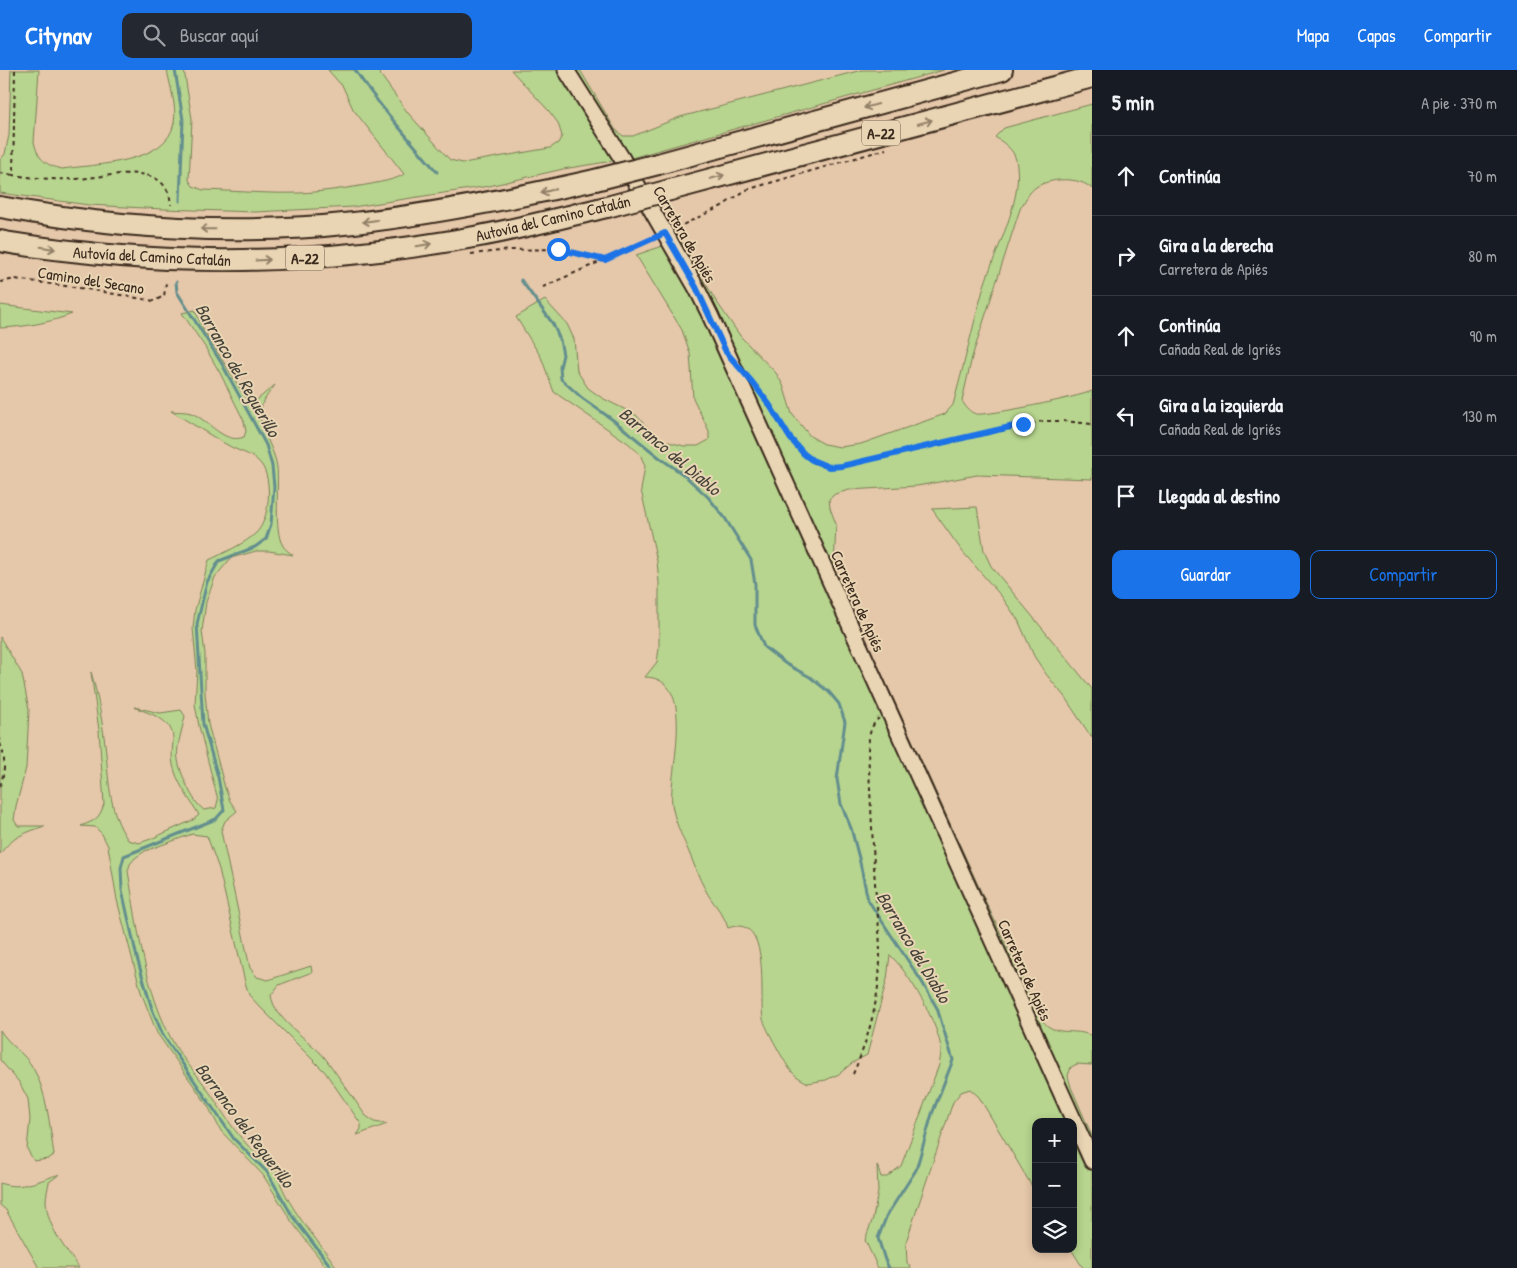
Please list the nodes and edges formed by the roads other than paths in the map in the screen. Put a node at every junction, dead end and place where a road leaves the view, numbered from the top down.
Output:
1 (566, 70) edge
2 (1002, 70) edge
3 (1092, 77) edge
4 (0, 207) edge
5 (0, 240) edge
6 (1092, 1161) edge

1 - 6 street, Carretera de Apiés
2 -> 4 highway, Autovía del Camino Catalán / A-22, bridge
5 -> 3 highway, Autovía del Camino Catalán / A-22, bridge

